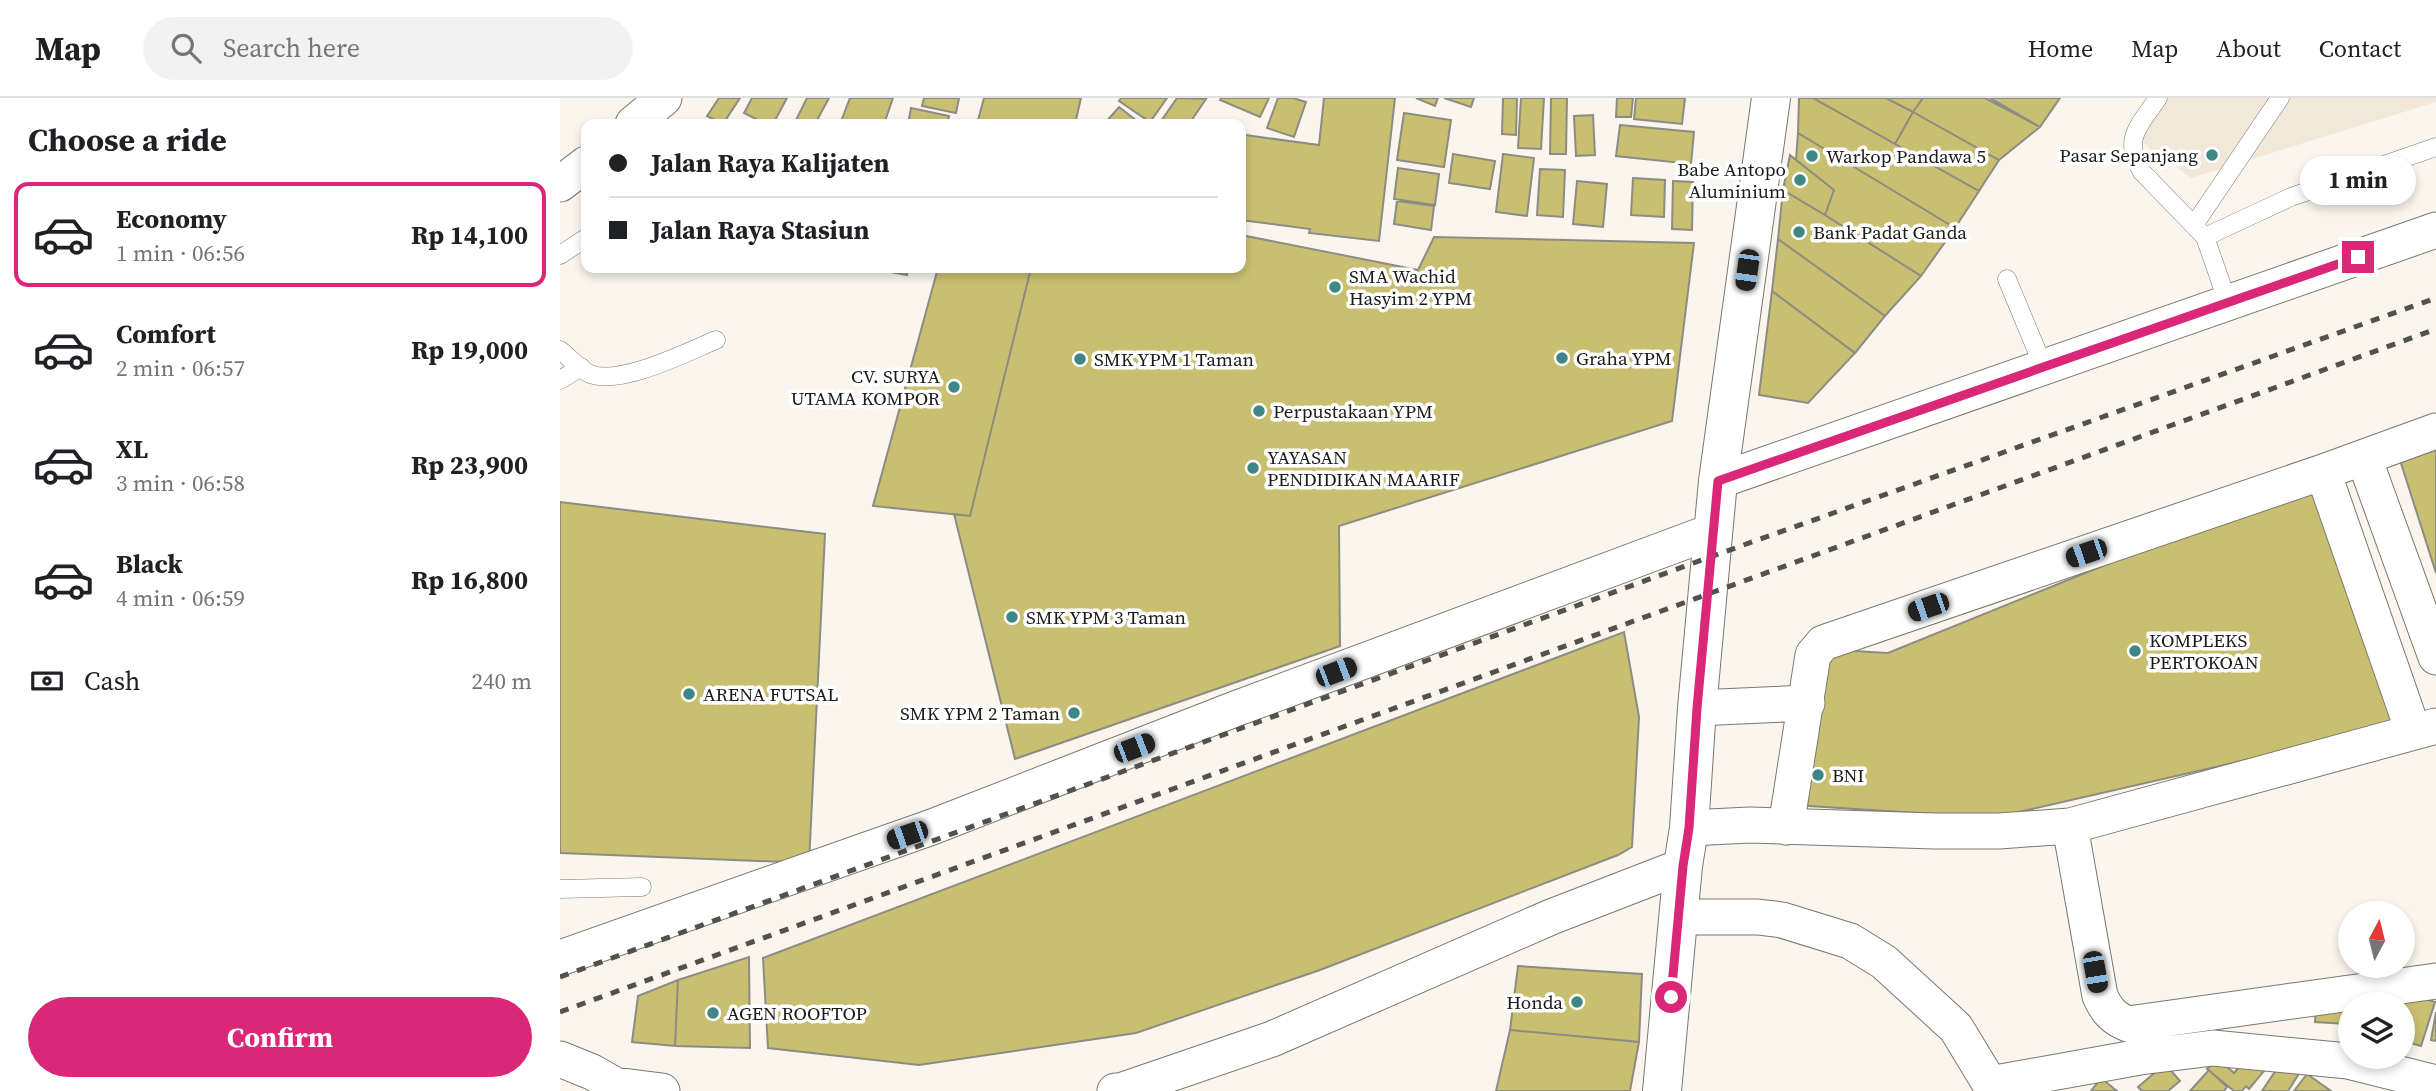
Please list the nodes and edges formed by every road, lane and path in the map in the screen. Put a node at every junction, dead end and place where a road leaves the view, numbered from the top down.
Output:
1 (664, 98) edge
2 (1771, 98) edge
3 (2158, 98) edge
4 (2280, 98) edge
5 (639, 119) edge
6 (2436, 147) edge
7 (581, 168) edge
8 (560, 184) edge
9 (2436, 230) edge
10 (2200, 231) junction
11 (581, 241) edge
12 (560, 255) edge
13 (2007, 279) dead end
14 (2228, 303) junction
15 (716, 340) dead end
16 (560, 349) edge
17 (581, 367) junction
18 (2044, 368) junction
19 (560, 380) edge
20 (2436, 431) edge
21 (2364, 457) junction
22 (2323, 472) junction
23 (1718, 481) junction
24 (1713, 531) junction
25 (2436, 657) edge
26 (1807, 703) junction
27 (1697, 708) junction
28 (2424, 728) edge
29 (2070, 826) junction
30 (1787, 827) junction
31 (1689, 828) junction
32 (1683, 866) junction
33 (642, 887) dead end
34 (560, 889) edge
35 (1678, 917) junction
36 (560, 958) edge
37 (2436, 981) edge
38 (562, 1061) edge
39 (2436, 1083) edge
40 (613, 1088) edge
41 (1991, 1088) edge
42 (662, 1091) edge
43 (1115, 1091) edge
44 (1662, 1091) edge

1 - 5 street
2 - 23 main road
3 - 10 lane
4 - 10 lane
6 - 10 lane
7 - 8 street
9 - 14 street
10 - 14 lane
11 - 12 lane
13 - 18 lane
14 - 18 street
15 - 17 lane
16 - 17 lane
17 - 19 lane
18 - 23 street
20 - 21 street
21 - 22 street
21 - 25 street
22 - 26 street
22 - 28 street
23 - 24 main road
24 - 27 main road
24 - 36 street
26 - 27 street
26 - 30 street
27 - 31 main road
28 - 29 street
29 - 30 street
29 - 37 street
30 - 31 street
31 - 32 main road
32 - 35 main road
32 - 43 street
33 - 34 lane
35 - 41 street
35 - 44 main road
38 - 40 street
39 - 41 street
40 - 42 street

